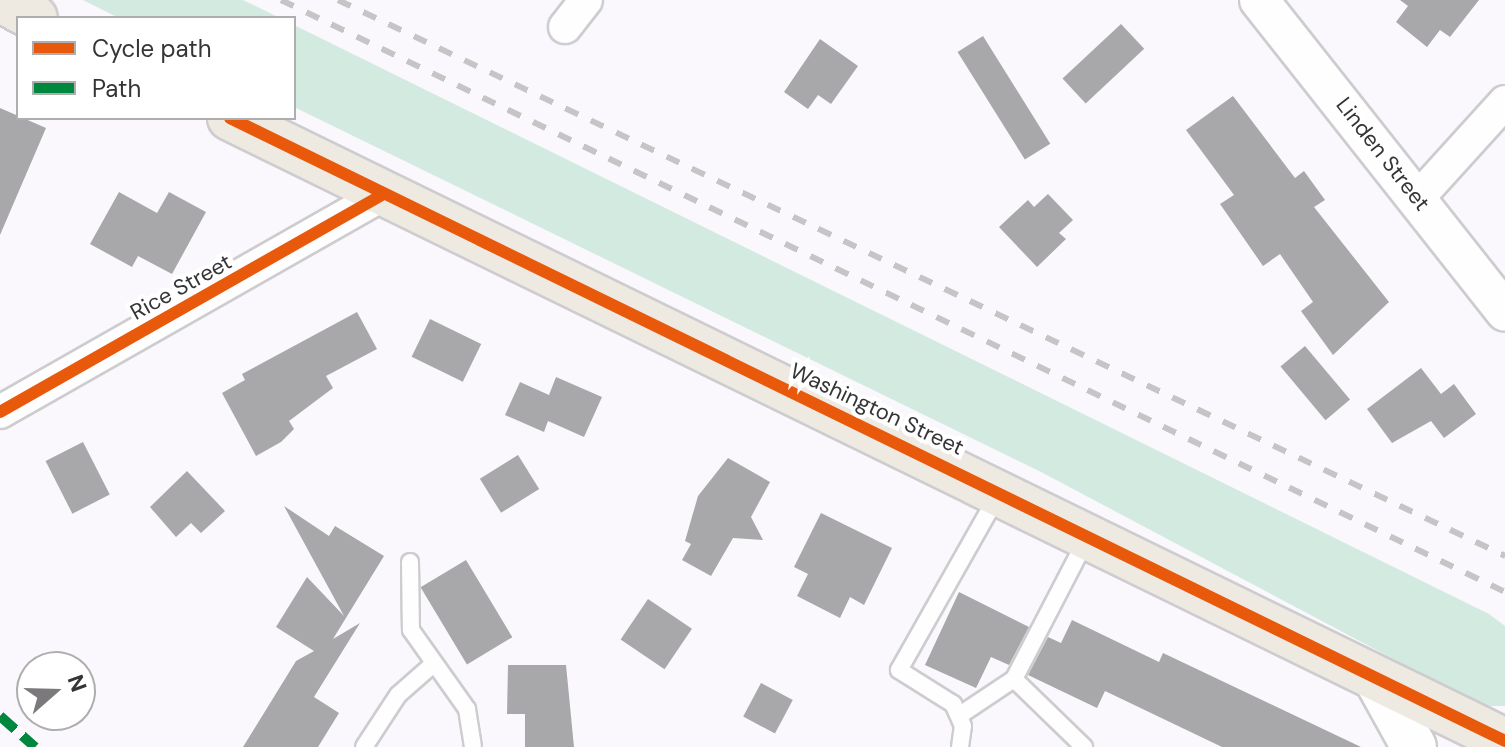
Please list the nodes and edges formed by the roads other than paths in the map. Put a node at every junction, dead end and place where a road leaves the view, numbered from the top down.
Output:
1 (0, 0) edge
2 (586, 0) edge
3 (1259, 0) edge
4 (31, 16) edge
5 (565, 27) dead end
6 (1505, 102) edge
7 (234, 120) edge
8 (381, 196) junction
9 (1417, 199) junction
10 (1505, 311) edge
11 (0, 412) edge
12 (1001, 490) junction
13 (1089, 532) junction
14 (410, 562) dead end
15 (431, 666) junction
16 (1014, 679) junction
17 (1378, 682) junction
18 (960, 715) junction
19 (1505, 741) edge
20 (364, 747) edge
21 (473, 747) edge
22 (960, 747) edge
23 (1084, 747) edge
24 (1414, 747) edge

1 - 4 main road
2 - 5 street
3 - 9 street, Linden Street
6 - 9 street
7 - 8 main road, Washington Street
8 - 11 street, Rice Street
8 - 12 main road, Washington Street
9 - 10 street, Linden Street
12 - 13 main road, Washington Street
12 - 18 lane
13 - 16 lane
13 - 17 main road, Washington Street
14 - 15 lane
15 - 20 lane
15 - 21 lane
16 - 18 lane
16 - 23 lane
17 - 19 main road, Washington Street
17 - 24 main road
18 - 22 lane

